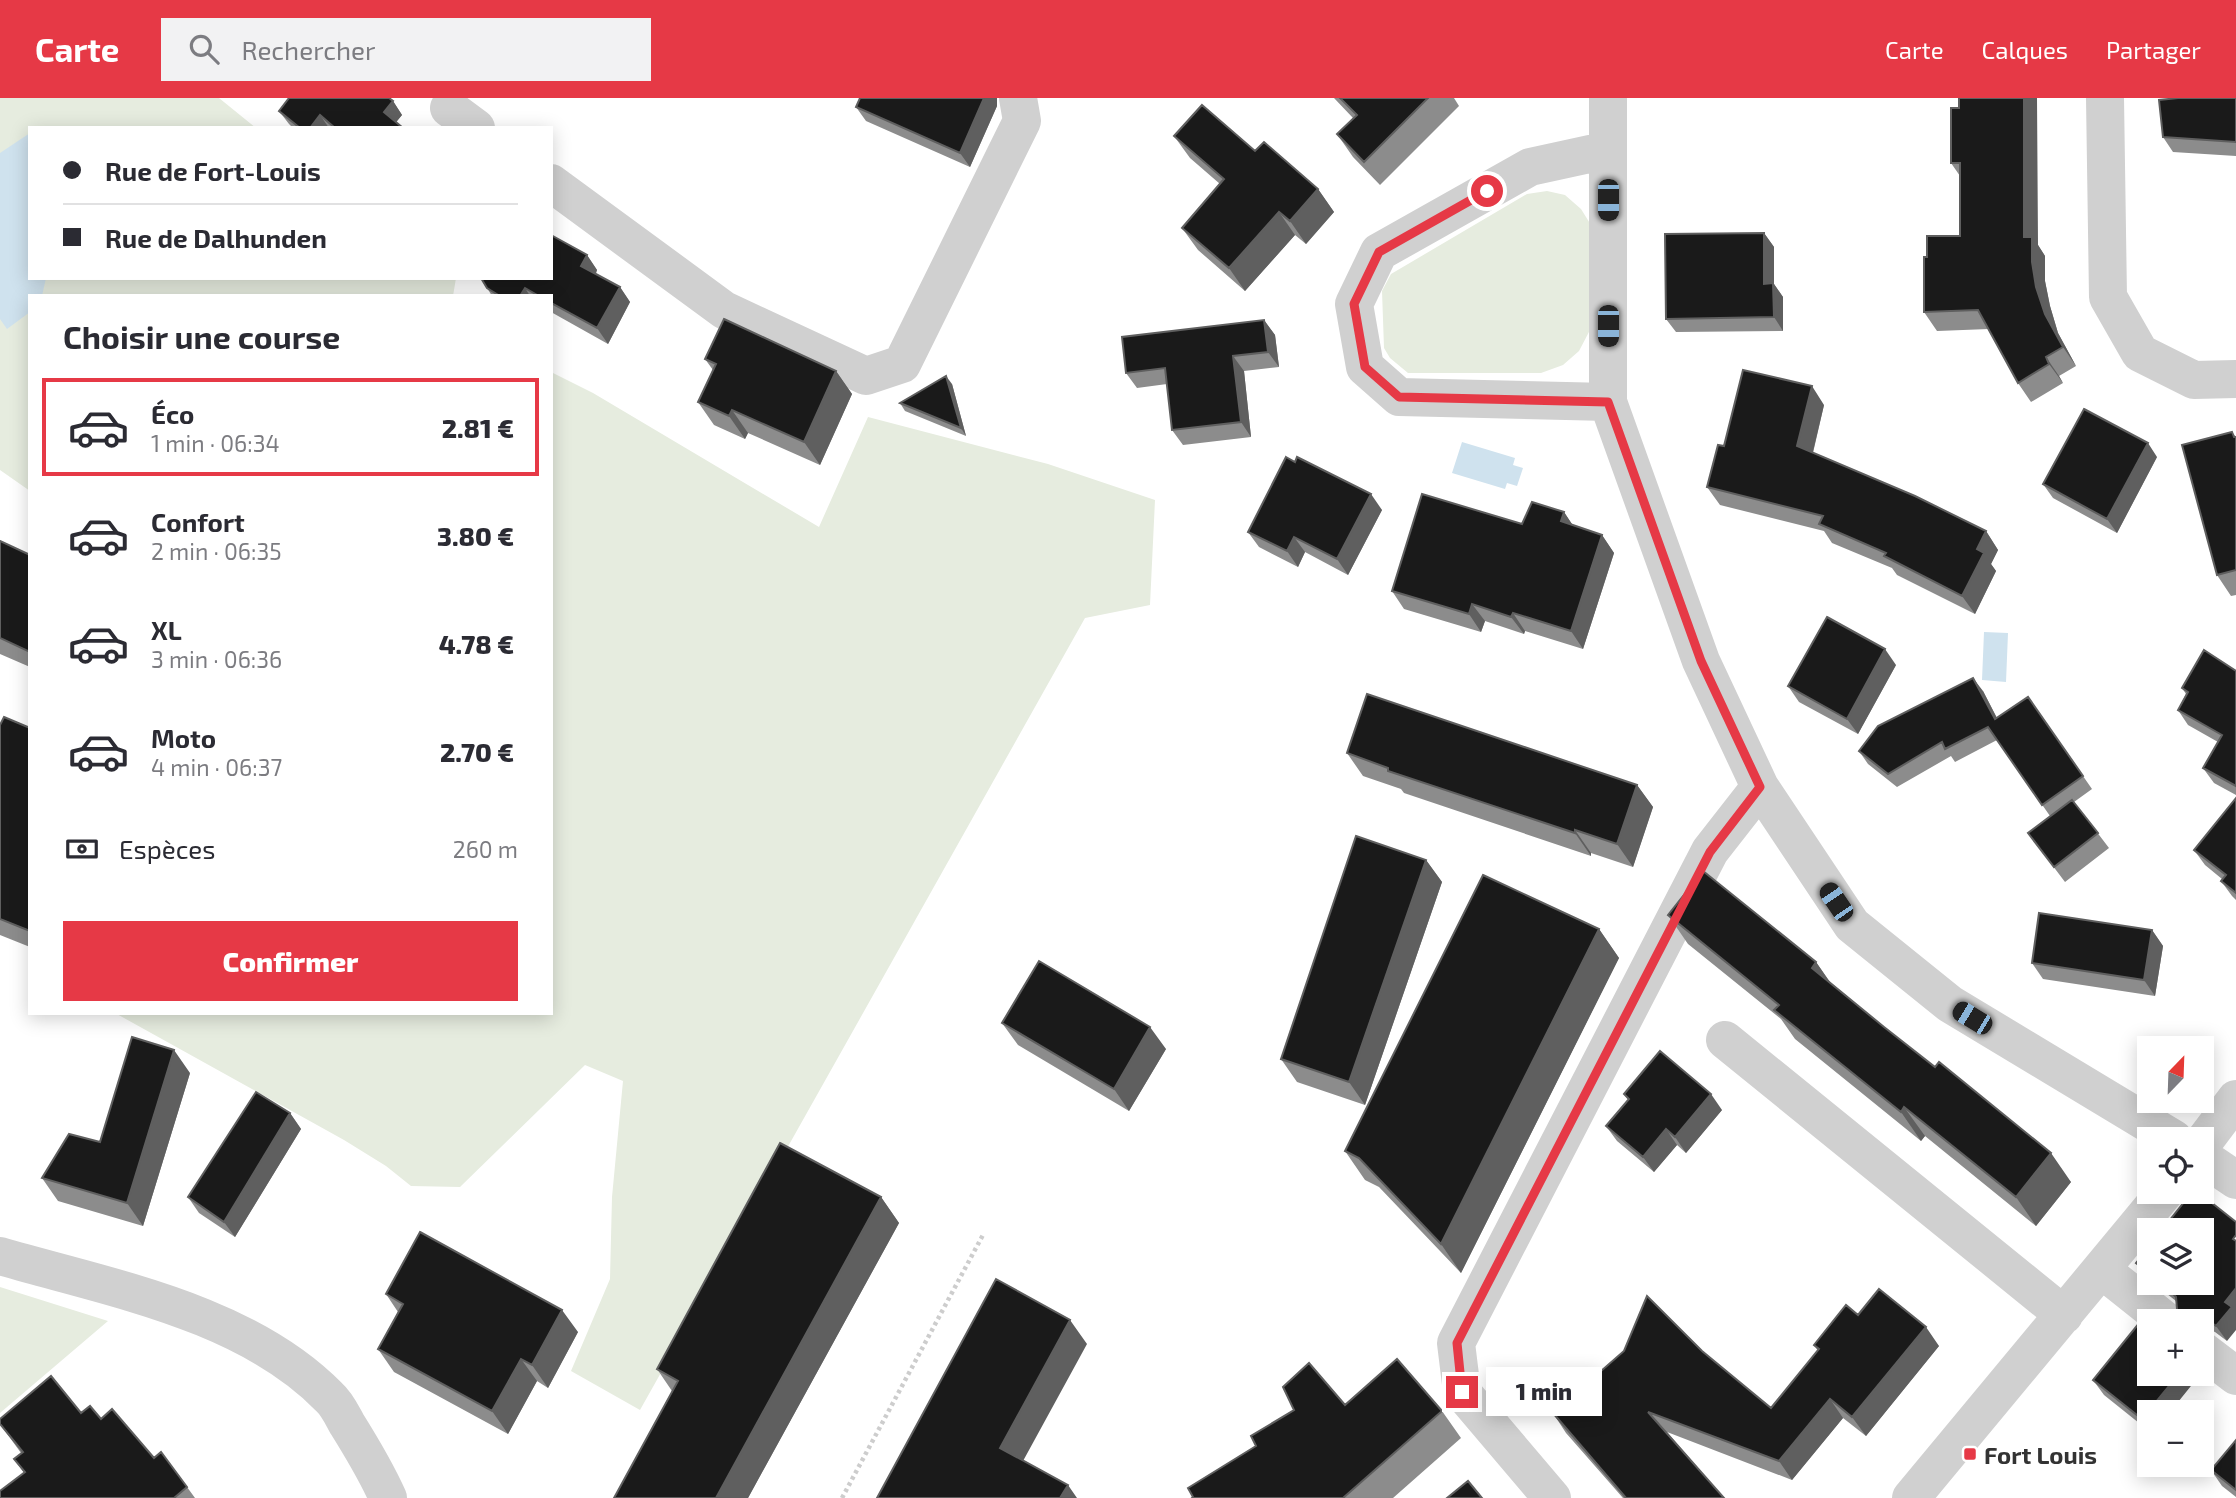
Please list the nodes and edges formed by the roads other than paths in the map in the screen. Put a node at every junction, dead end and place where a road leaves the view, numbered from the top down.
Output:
1 (1018, 98) edge
2 (1608, 98) edge
3 (2105, 98) edge
4 (1608, 150) junction
5 (553, 184) edge
6 (2236, 379) edge
7 (1608, 402) junction
8 (1760, 787) junction
9 (1725, 1040) dead end
10 (2236, 1100) edge
11 (2154, 1127) edge
12 (2214, 1128) edge
13 (2214, 1165) edge
14 (2236, 1181) edge
15 (2155, 1204) edge
16 (0, 1256) edge
17 (2102, 1270) junction
18 (2151, 1309) edge
19 (2064, 1315) junction
20 (2214, 1359) edge
21 (2236, 1376) edge
22 (381, 1496) edge
23 (1552, 1498) edge
24 (1910, 1498) edge

1 - 5 street
2 - 4 street
3 - 6 street
4 - 7 street
4 - 7 street
7 - 8 street
8 - 11 street
8 - 23 street
9 - 19 street
10 - 12 street
13 - 14 street
15 - 17 street
16 - 22 street
17 - 18 street
17 - 19 street
19 - 24 street
20 - 21 street

